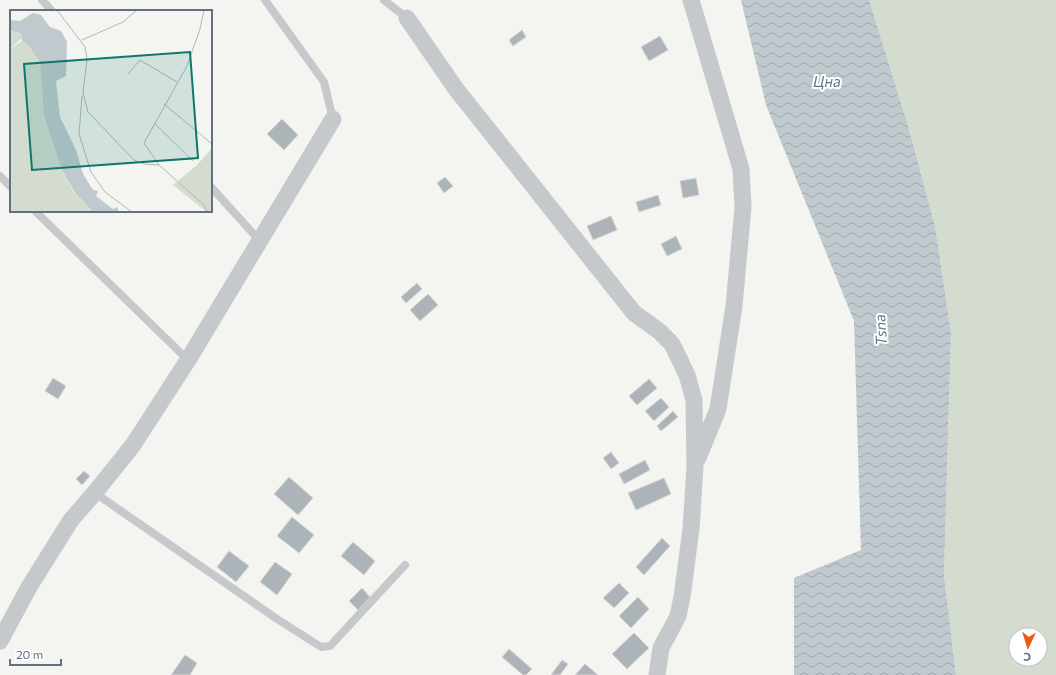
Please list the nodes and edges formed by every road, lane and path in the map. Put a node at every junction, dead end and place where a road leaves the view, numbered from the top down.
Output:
1 (42, 0) edge
2 (265, 0) edge
3 (384, 0) edge
4 (691, 0) edge
5 (51, 10) edge
6 (407, 18) joint
7 (333, 119) joint
8 (0, 176) edge
9 (10, 186) edge
10 (212, 188) edge
11 (37, 212) edge
12 (260, 241) junction
13 (188, 360) junction
14 (695, 466) junction
15 (95, 492) junction
16 (405, 565) dead end
17 (0, 641) edge
18 (657, 675) edge

1 - 5 lane
2 - 7 lane
3 - 6 lane
4 - 14 street
6 - 14 street
7 - 12 street
8 - 9 lane
10 - 12 lane
11 - 13 lane
12 - 13 street
13 - 15 street
14 - 18 street
15 - 16 lane
15 - 17 street

